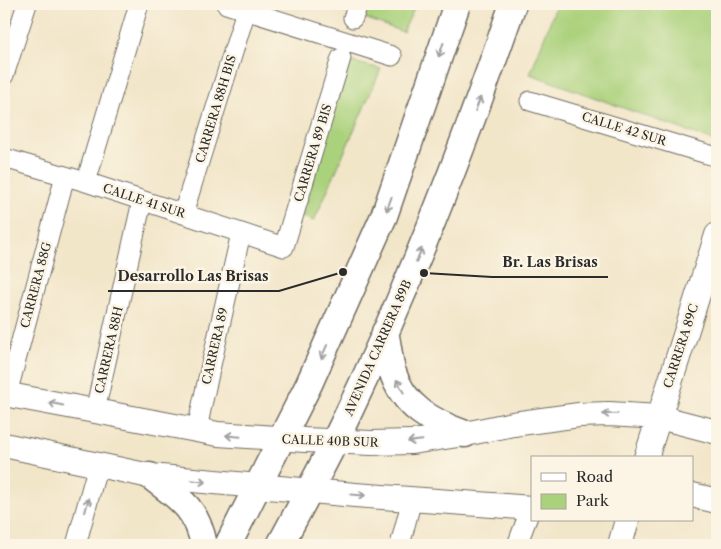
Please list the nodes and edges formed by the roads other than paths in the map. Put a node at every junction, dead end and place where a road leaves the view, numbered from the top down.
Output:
1 (27, 4) edge
2 (139, 4) edge
3 (226, 4) edge
4 (457, 4) edge
5 (513, 4) edge
6 (247, 7) edge
7 (392, 56) dead end
8 (341, 58) dead end
9 (4, 75) edge
10 (530, 101) dead end
11 (717, 157) edge
12 (4, 158) edge
13 (65, 176) junction
14 (86, 182) junction
15 (142, 201) junction
16 (183, 214) junction
17 (241, 233) junction
18 (717, 235) edge
19 (284, 247) joint
20 (385, 332) junction
21 (5, 394) edge
22 (95, 411) junction
23 (659, 417) junction
24 (197, 430) junction
25 (717, 432) edge
26 (465, 434) junction
27 (282, 439) junction
28 (335, 441) junction
29 (4, 445) edge
30 (647, 456) edge
31 (98, 465) junction
32 (150, 476) junction
33 (258, 486) junction
34 (310, 491) junction
35 (694, 495) edge
36 (412, 499) junction
37 (717, 501) edge
38 (531, 508) edge
39 (531, 510) edge
40 (626, 522) edge
41 (76, 545) edge
42 (204, 545) edge
43 (228, 545) edge
44 (280, 545) edge
45 (400, 545) edge
46 (517, 545) edge
47 (620, 545) edge

1 - 9 street
2 - 14 street
3 - 6 street
4 -> 27 main road
20 -> 5 main road, AVENIDA CARRERA 89B
6 - 7 street
6 - 16 street, CARRERA 88H BIS
8 - 19 street, CARRERA 89 BIS
10 - 11 street, CALLE 42 SUR
12 - 13 street, CALLE 41 SUR
13 - 14 street, CALLE 41 SUR
13 - 21 street, CARRERA 88G
14 - 15 street, CALLE 41 SUR
15 - 16 street, CALLE 41 SUR
15 - 22 street, CARRERA 88H
16 - 17 street, CALLE 41 SUR
17 - 19 street, CALLE 41 SUR
17 - 24 street, CARRERA 89
18 - 23 street, CARRERA 89C
26 -> 20 main road
20 - 28 main road, AVENIDA CARRERA 89B
22 -> 21 street, CALLE 40B SUR
22 - 24 street, CALLE 40B SUR
23 - 25 street
23 -> 26 street, CALLE 40B SUR
23 - 30 street, CARRERA 89C
27 -> 24 street, CALLE 40B SUR
26 -> 28 street, CALLE 40B SUR
27 - 28 street, CALLE 40B SUR
27 - 33 main road
28 - 34 main road, AVENIDA CARRERA 89B
29 - 31 street
31 - 32 street
41 -> 31 street
32 -> 33 street
32 - 42 main road
33 - 34 street
33 - 43 main road
34 -> 36 street
34 - 44 main road, AVENIDA CARRERA 89B
35 - 37 street
36 - 38 street
36 - 45 street
39 - 46 street
40 - 47 street

